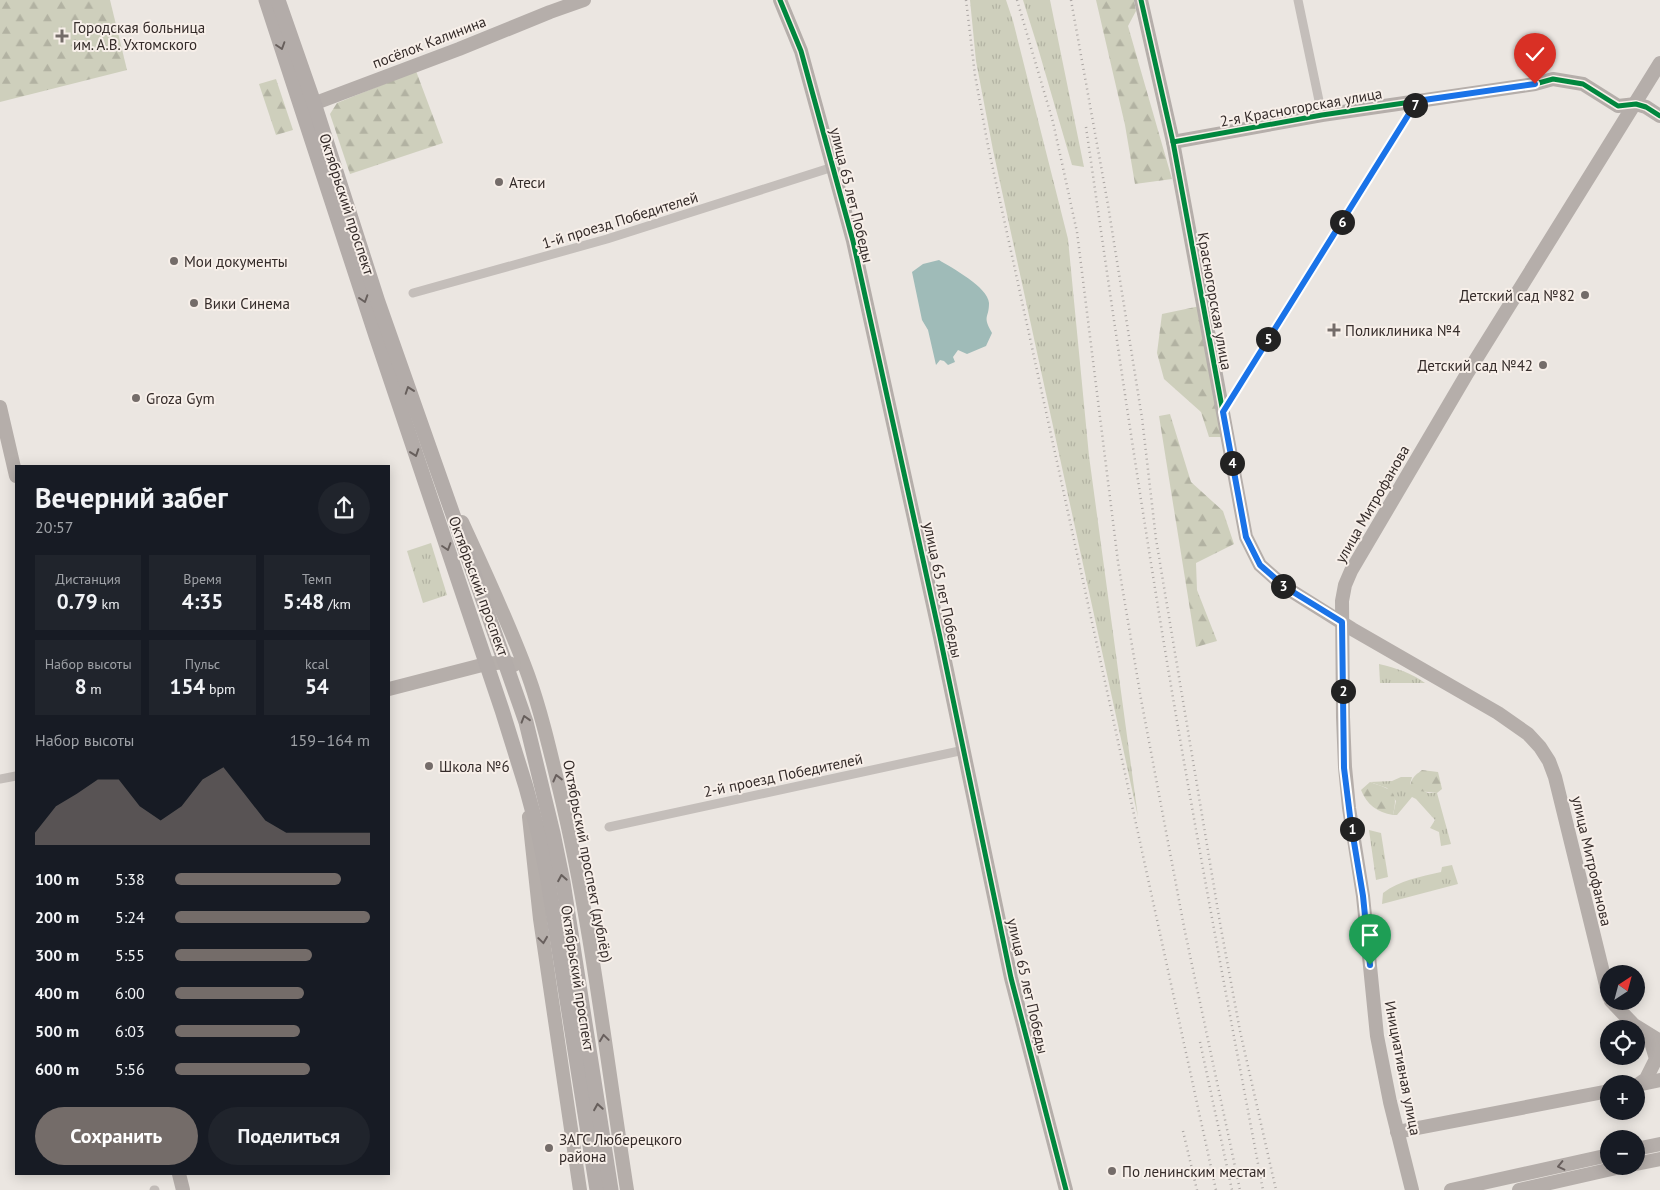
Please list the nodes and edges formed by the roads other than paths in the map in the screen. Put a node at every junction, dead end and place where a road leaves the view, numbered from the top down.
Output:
1 (266, 0) edge
2 (278, 0) edge
3 (584, 0) edge
4 (780, 0) edge
5 (1141, 0) edge
6 (1298, 0) edge
7 (1660, 63) edge
8 (1417, 101) junction
9 (1636, 104) junction
10 (308, 105) junction
11 (1322, 115) junction
12 (1660, 116) edge
13 (1173, 142) junction
14 (834, 167) junction
15 (412, 293) dead end
16 (0, 407) edge
17 (1223, 412) junction
18 (436, 469) junction
19 (15, 472) edge
20 (1342, 622) junction
21 (506, 662) junction
22 (486, 664) junction
23 (528, 675) junction
24 (390, 689) edge
25 (964, 750) junction
26 (15, 776) edge
27 (0, 779) edge
28 (526, 787) junction
29 (609, 826) dead end
30 (1601, 965) edge
31 (1619, 1010) edge
32 (1655, 1038) edge
33 (1645, 1080) edge
34 (1660, 1080) edge
35 (1645, 1083) edge
36 (1600, 1093) edge
37 (1397, 1132) junction
38 (1660, 1144) edge
39 (1645, 1147) edge
40 (1600, 1157) edge
41 (1660, 1159) edge
42 (1645, 1162) edge
43 (1600, 1172) edge
44 (179, 1175) edge
45 (183, 1190) edge
46 (580, 1190) edge
47 (597, 1190) edge
48 (612, 1190) edge
49 (627, 1190) edge
50 (1066, 1190) edge
51 (1412, 1190) edge
52 (1451, 1190) edge
53 (1519, 1190) edge

1 -> 10 main road, Октябрьский проспект
2 - 10 main road, Октябрьский проспект
3 - 10 main road, посёлок Калинина
4 - 14 main road, улица 65 лет Победы
5 - 13 main road, Красногорская улица
6 - 11 street
7 - 9 main road, улица Митрофанова
8 - 9 main road, 2-я Красногорская улица
8 - 11 main road, 2-я Красногорская улица
8 - 17 street
9 - 12 main road
9 - 20 main road, улица Митрофанова
18 -> 10 main road, Октябрьский проспект
10 -> 22 main road, Октябрьский проспект
11 - 13 main road, 2-я Красногорская улица
13 - 17 main road, Красногорская улица
14 - 15 street, 1-й проезд Победителей
14 - 25 main road, улица 65 лет Победы
16 - 19 main road
17 - 20 main road, Красногорская улица
18 - 21 main road, Октябрьский проспект
18 - 23 main road, Октябрьский проспект (дублёр)
20 - 30 main road, улица Митрофанова
20 - 37 main road, Инициативная улица
21 - 22 main road
21 - 23 main road
48 -> 21 main road, Октябрьский проспект
22 - 24 main road
22 - 28 main road, Октябрьский проспект
49 -> 23 main road, Октябрьский проспект (дублёр)
25 - 29 street, 2-й проезд Победителей
25 - 50 main road, улица 65 лет Победы
26 - 27 street
28 -> 46 main road
28 - 47 main road, Октябрьский проспект
31 - 32 main road
32 - 33 main road
34 - 35 main road
36 - 37 main road
37 - 51 main road, Инициативная улица
38 - 39 main road
40 -> 52 main road
41 - 42 main road
43 - 53 main road
44 - 45 main road

